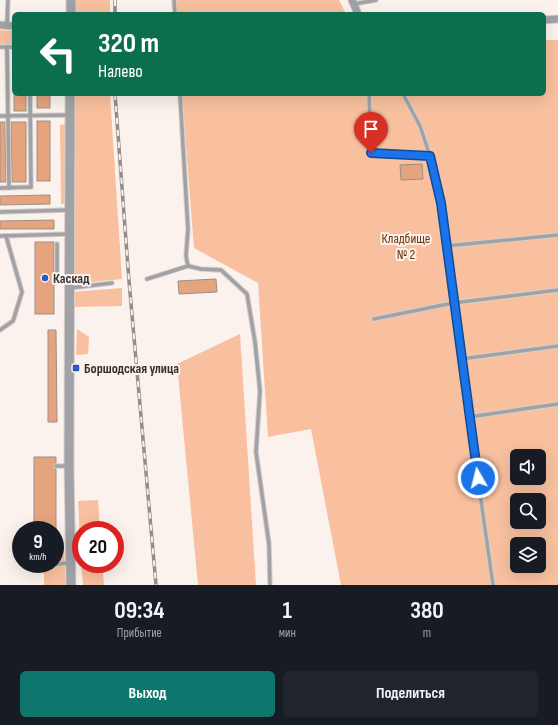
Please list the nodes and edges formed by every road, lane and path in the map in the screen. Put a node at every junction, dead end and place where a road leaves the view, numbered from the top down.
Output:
1 (8, 0) edge
2 (71, 0) edge
3 (174, 0) edge
4 (375, 0) edge
5 (353, 2) edge
6 (71, 12) edge
7 (175, 12) edge
8 (357, 12) edge
9 (558, 19) edge
10 (546, 20) edge
11 (7, 25) edge
12 (0, 46) edge
13 (7, 47) junction
14 (12, 47) edge
15 (30, 96) edge
16 (70, 96) edge
17 (180, 96) edge
18 (369, 96) edge
19 (403, 96) edge
20 (70, 115) junction
21 (0, 116) edge
22 (8, 116) junction
23 (31, 116) junction
24 (430, 156) junction
25 (0, 188) edge
26 (8, 188) junction
27 (70, 210) junction
28 (0, 212) edge
29 (70, 234) junction
30 (558, 235) edge
31 (0, 236) edge
32 (6, 236) junction
33 (57, 244) dead end
34 (446, 246) junction
35 (188, 266) junction
36 (70, 277) junction
37 (147, 280) dead end
38 (112, 283) dead end
39 (70, 288) junction
40 (558, 290) edge
41 (453, 303) junction
42 (374, 319) dead end
43 (0, 330) edge
44 (558, 346) edge
45 (461, 359) junction
46 (558, 404) edge
47 (469, 417) junction
48 (56, 466) dead end
49 (69, 466) junction
50 (64, 563) edge
51 (70, 563) junction
52 (71, 585) edge
53 (270, 585) edge
54 (493, 585) edge

1 - 11 lane
2 - 6 street
3 - 7 lane
4 - 5 lane
5 - 8 street
9 - 10 street
12 - 13 lane
13 - 14 lane
13 - 22 lane
15 - 23 lane
16 - 20 street
17 - 35 lane
18 - 24 lane
19 - 24 lane
20 - 23 lane
20 - 27 street
21 - 22 lane
22 - 23 lane
22 - 26 lane
23 - 26 lane
24 - 34 lane
25 - 26 lane
27 - 28 lane
27 - 29 street
29 - 32 lane
29 - 36 street
30 - 34 lane
31 - 32 lane
32 - 43 lane
33 - 36 lane
34 - 41 lane
35 - 37 lane
35 - 53 lane
36 - 39 street
38 - 39 lane
39 - 49 street
40 - 41 lane
41 - 42 lane
41 - 45 lane
44 - 45 lane
45 - 47 lane
46 - 47 lane
47 - 54 lane
48 - 49 lane
49 - 51 street
50 - 51 lane
51 - 52 street

